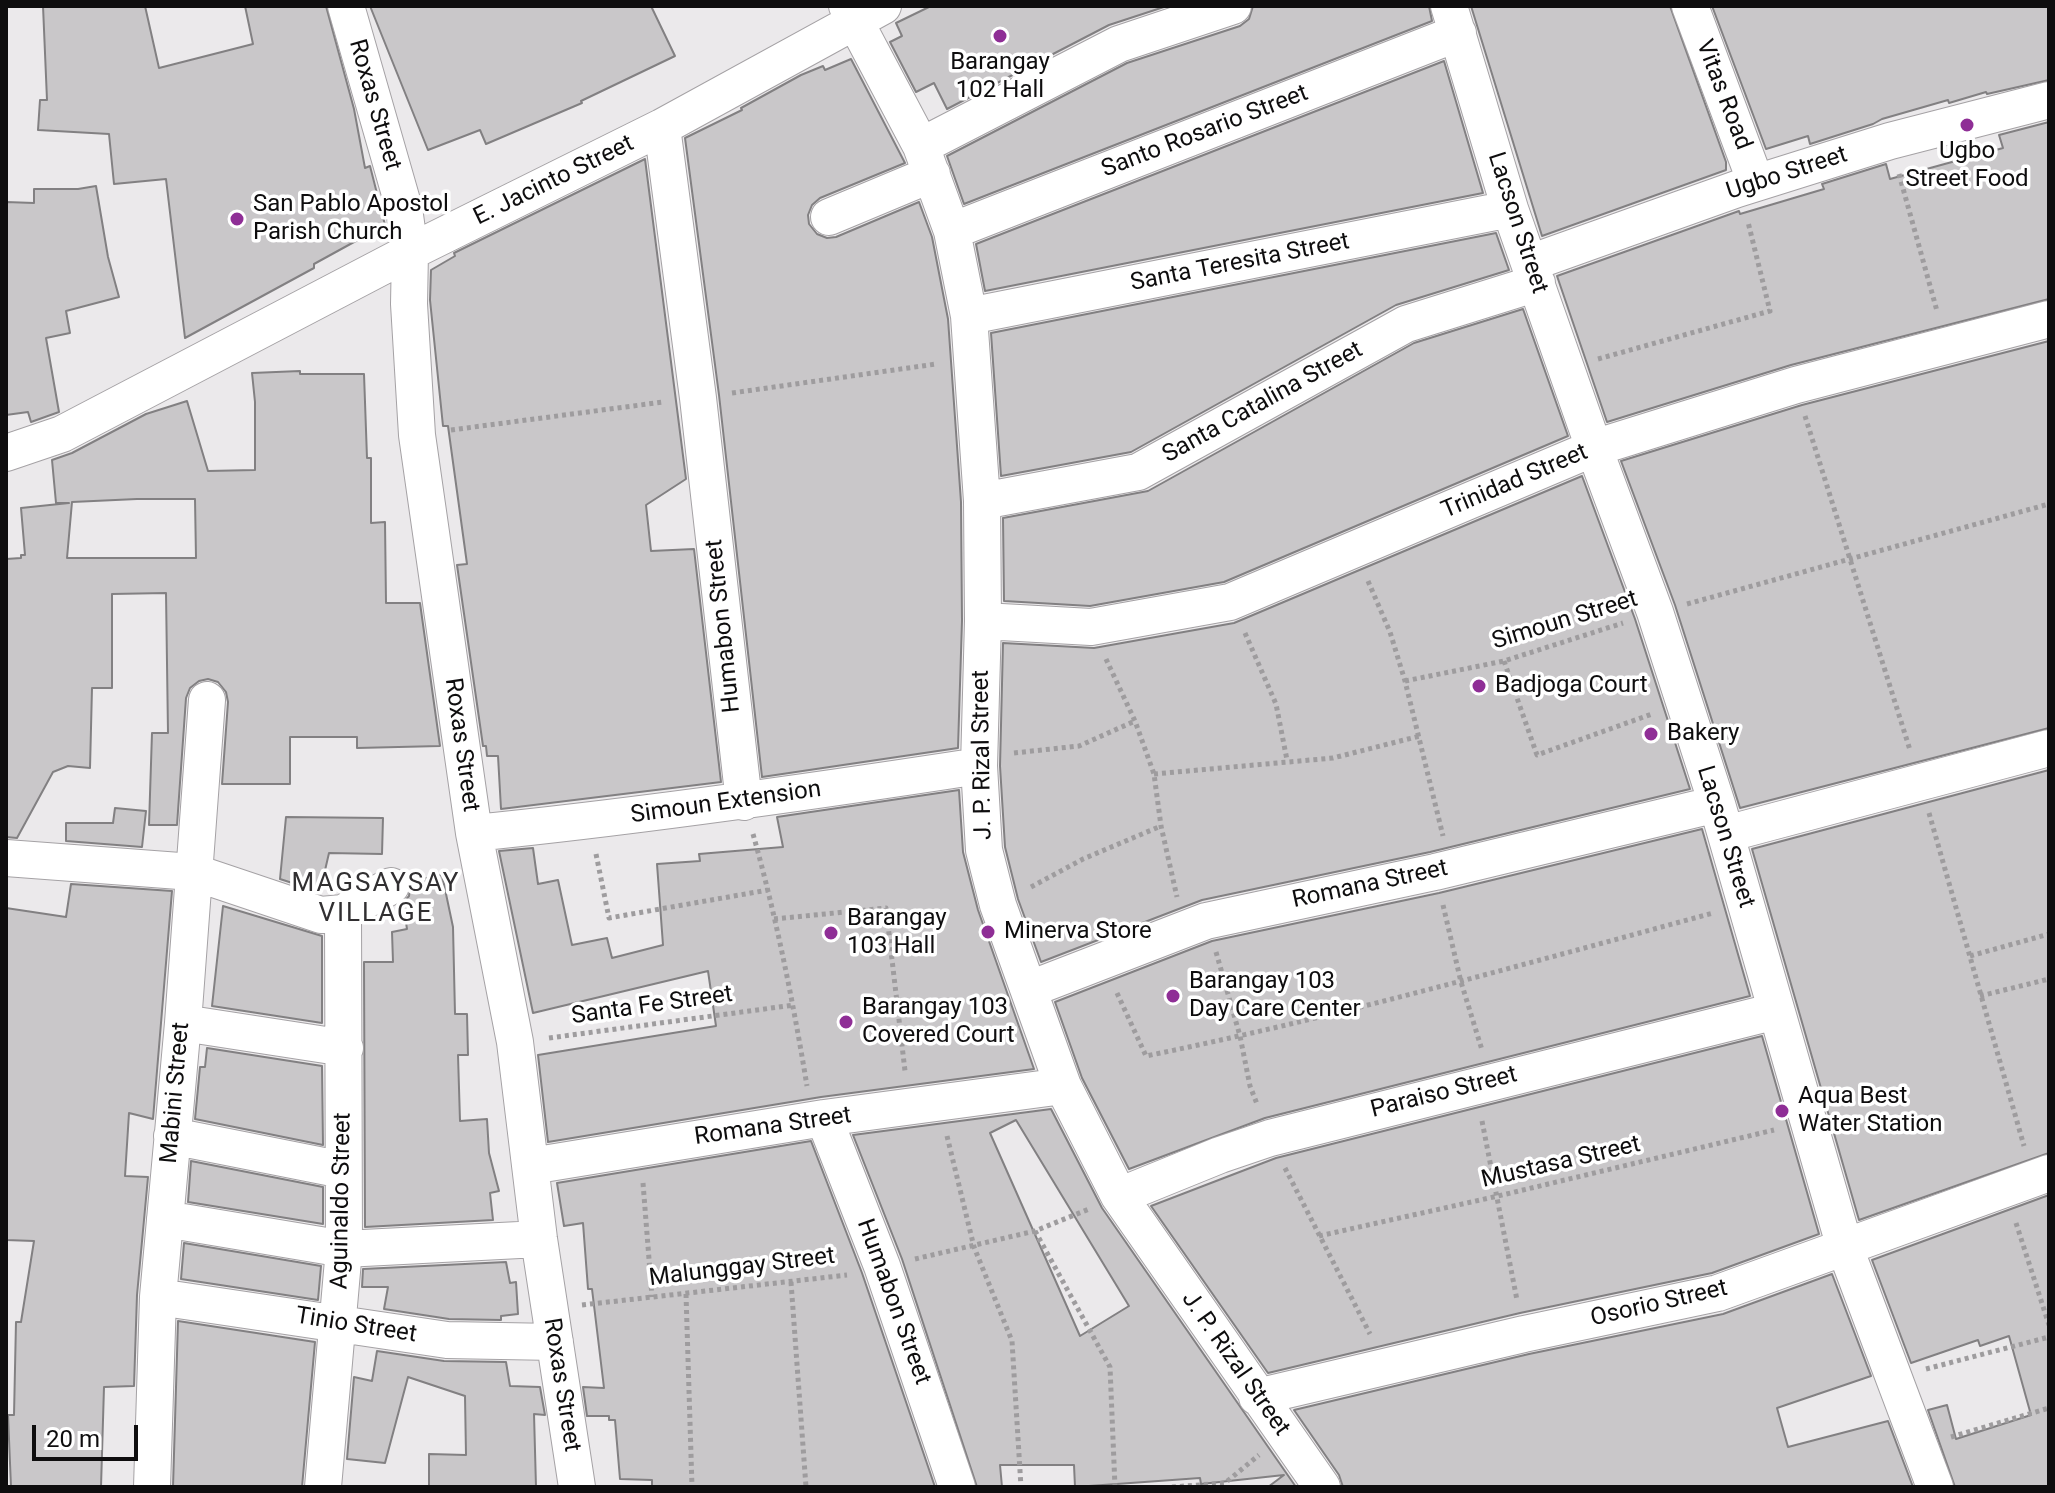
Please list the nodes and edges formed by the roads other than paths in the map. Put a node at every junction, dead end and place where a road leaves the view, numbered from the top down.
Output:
1 (346, 6) edge
2 (1233, 6) edge
3 (1690, 6) edge
4 (862, 11) edge
5 (1453, 20) edge
6 (2049, 100) edge
7 (662, 127) junction
8 (926, 160) junction
9 (1746, 186) junction
10 (1510, 209) junction
11 (829, 217) dead end
12 (952, 231) junction
13 (410, 252) junction
14 (1534, 273) junction
15 (969, 316) junction
16 (2049, 319) edge
17 (1594, 448) junction
18 (6, 453) edge
19 (982, 501) junction
20 (983, 621) junction
21 (207, 700) dead end
22 (2049, 748) edge
23 (979, 762) junction
24 (744, 802) junction
25 (1721, 819) junction
26 (474, 833) junction
27 (6, 858) edge
28 (193, 872) junction
29 (391, 886) dead end
30 (343, 913) junction
31 (1030, 989) junction
32 (1776, 1011) junction
33 (183, 1023) junction
34 (345, 1048) junction
35 (1063, 1086) junction
36 (818, 1119) junction
37 (172, 1136) junction
38 (531, 1166) junction
39 (343, 1170) junction
40 (2029, 1179) edge
41 (1119, 1196) junction
42 (165, 1219) junction
43 (539, 1239) junction
44 (1845, 1248) junction
45 (344, 1249) junction
46 (158, 1297) junction
47 (338, 1322) junction
48 (552, 1325) junction
49 (1257, 1397) junction
50 (152, 1487) edge
51 (323, 1487) edge
52 (577, 1487) edge
53 (957, 1487) edge
54 (1322, 1487) edge
55 (1935, 1487) edge

1 - 13 street, Roxas Street
2 - 8 street
3 - 9 street, Vitas Road
4 - 7 street, E. Jacinto Street
4 - 8 street, J. P. Rizal Street
5 - 10 street, Lacson Street
5 - 12 street, Santo Rosario Street
6 - 9 street, Ugbo Street
7 - 13 street, E. Jacinto Street
7 - 24 street, Humabon Street
8 - 11 street
8 - 12 street, J. P. Rizal Street
9 - 14 street, Ugbo Street
10 - 14 street, Lacson Street
10 - 15 street, Santa Teresita Street
12 - 15 street, J. P. Rizal Street
13 - 18 street, E. Jacinto Street
13 - 26 street, Roxas Street
14 - 17 street, Lacson Street
14 - 19 street, Santa Catalina Street
15 - 19 street, J. P. Rizal Street
16 - 17 street, Trinidad Street
17 - 20 street, Trinidad Street
17 - 25 street, Lacson Street
19 - 20 street, J. P. Rizal Street
20 - 23 street, J. P. Rizal Street
21 - 28 street, Mabini Street
22 - 25 street, Romana Street
23 - 24 street, Simoun Extension
23 - 31 street, J. P. Rizal Street
24 - 26 street, Simoun Extension
25 - 31 street, Romana Street
25 - 32 street, Lacson Street
26 - 38 street, Roxas Street
27 - 28 street
28 - 30 street
28 - 33 street, Mabini Street
29 - 30 street
30 - 34 street, Aguinaldo Street
31 - 35 street, J. P. Rizal Street
32 - 41 street, Paraiso Street
32 - 44 street, Lacson Street
33 - 34 street
33 - 37 street, Mabini Street
34 - 39 street, Aguinaldo Street
35 - 36 street, Romana Street
35 - 41 street, J. P. Rizal Street
36 - 38 street, Romana Street
36 - 53 street, Humabon Street
37 - 39 street
37 - 42 street, Mabini Street
38 - 43 street, Roxas Street
39 - 45 street, Aguinaldo Street
40 - 44 street, Osorio Street
41 - 49 street, J. P. Rizal Street
42 - 45 street
42 - 46 street, Mabini Street
43 - 45 street
43 - 48 street, Roxas Street
44 - 49 street, Osorio Street
44 - 55 street, Lacson Street
45 - 47 street, Aguinaldo Street
46 - 47 street, Tinio Street
46 - 50 street, Mabini Street
47 - 48 street, Tinio Street
47 - 51 street, Aguinaldo Street
48 - 52 street, Roxas Street
49 - 54 street, J. P. Rizal Street

